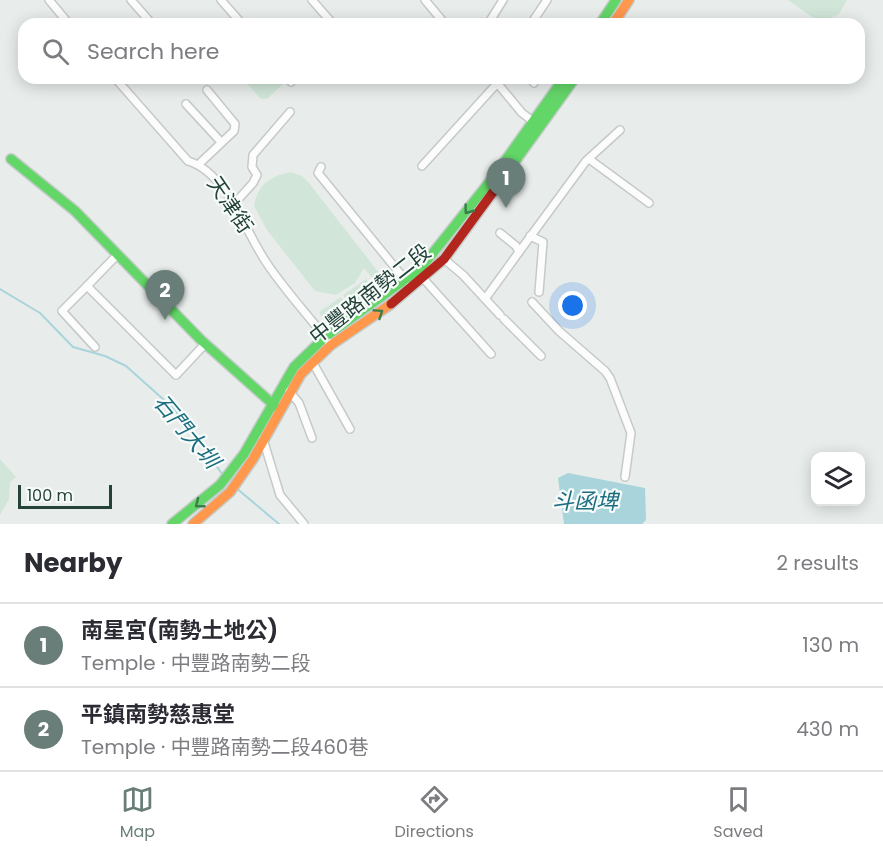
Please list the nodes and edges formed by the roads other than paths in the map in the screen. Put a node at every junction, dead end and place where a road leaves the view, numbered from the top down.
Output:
1 (49, 0) edge
2 (131, 0) edge
3 (221, 0) edge
4 (312, 0) edge
5 (425, 0) edge
6 (503, 0) edge
7 (546, 0) edge
8 (616, 0) edge
9 (629, 0) edge
10 (64, 18) edge
11 (147, 18) edge
12 (237, 18) edge
13 (328, 18) edge
14 (440, 18) edge
15 (492, 18) edge
16 (535, 18) edge
17 (604, 18) edge
18 (617, 18) edge
19 (120, 84) edge
20 (493, 84) edge
21 (501, 84) edge
22 (560, 84) edge
23 (571, 84) edge
24 (207, 90) dead end
25 (186, 104) dead end
26 (290, 112) dead end
27 (534, 122) junction
28 (620, 130) dead end
29 (220, 142) junction
30 (11, 159) dead end
31 (589, 159) junction
32 (199, 164) junction
33 (422, 166) dead end
34 (321, 167) dead end
35 (649, 203) dead end
36 (234, 204) junction
37 (500, 233) dead end
38 (530, 236) junction
39 (519, 252) junction
40 (117, 255) junction
41 (444, 259) junction
42 (417, 272) junction
43 (424, 280) junction
44 (406, 281) junction
45 (87, 286) junction
46 (539, 292) dead end
47 (484, 299) junction
48 (532, 302) dead end
49 (328, 341) junction
50 (206, 344) junction
51 (95, 347) dead end
52 (492, 354) dead end
53 (541, 356) dead end
54 (313, 363) junction
55 (289, 391) junction
56 (276, 406) junction
57 (259, 426) junction
58 (350, 429) dead end
59 (312, 438) dead end
60 (263, 439) junction
61 (625, 477) dead end
62 (174, 522) edge
63 (193, 524) edge
64 (304, 524) edge

1 - 10 street
2 - 11 street
3 - 12 street
4 - 13 street
5 - 14 street
6 - 15 street
7 - 16 street
8 - 17 main road
9 - 18 main road
19 - 32 street, 天津街
20 - 33 street
21 - 27 street
22 - 27 main road, 中豐路南勢二段
23 - 41 main road, 中豐路南勢二段
24 - 29 street
25 - 29 street
26 - 36 street
27 -> 42 main road, 中豐路南勢二段
28 - 31 street
29 - 32 street
30 - 40 main road
31 - 35 street
31 - 38 street
32 - 36 street, 天津街
34 - 44 street
36 - 49 street, 天津街
37 - 39 street
38 - 39 street
38 - 46 street
39 - 47 street
40 - 45 street
40 - 50 main road
41 - 43 main road, 中豐路南勢二段
41 - 47 street
42 - 43 street
42 - 44 main road, 中豐路南勢二段
49 -> 43 main road, 中豐路南勢二段
43 - 52 street
44 - 49 main road, 中豐路南勢二段
45 - 50 street
45 - 51 street
47 - 53 street
48 - 61 street
49 - 54 main road, 中豐路南勢二段
49 - 56 main road, 中豐路南勢二段
50 - 56 main road
54 - 55 main road, 中豐路南勢二段
54 - 58 street
55 - 56 main road, 中豐路南勢二段
55 - 59 street
56 - 57 main road, 中豐路南勢二段
56 - 60 main road, 中豐路南勢二段
57 - 60 street
57 -> 62 main road, 中豐路南勢二段
60 - 63 main road, 中豐路南勢二段
60 - 64 street

